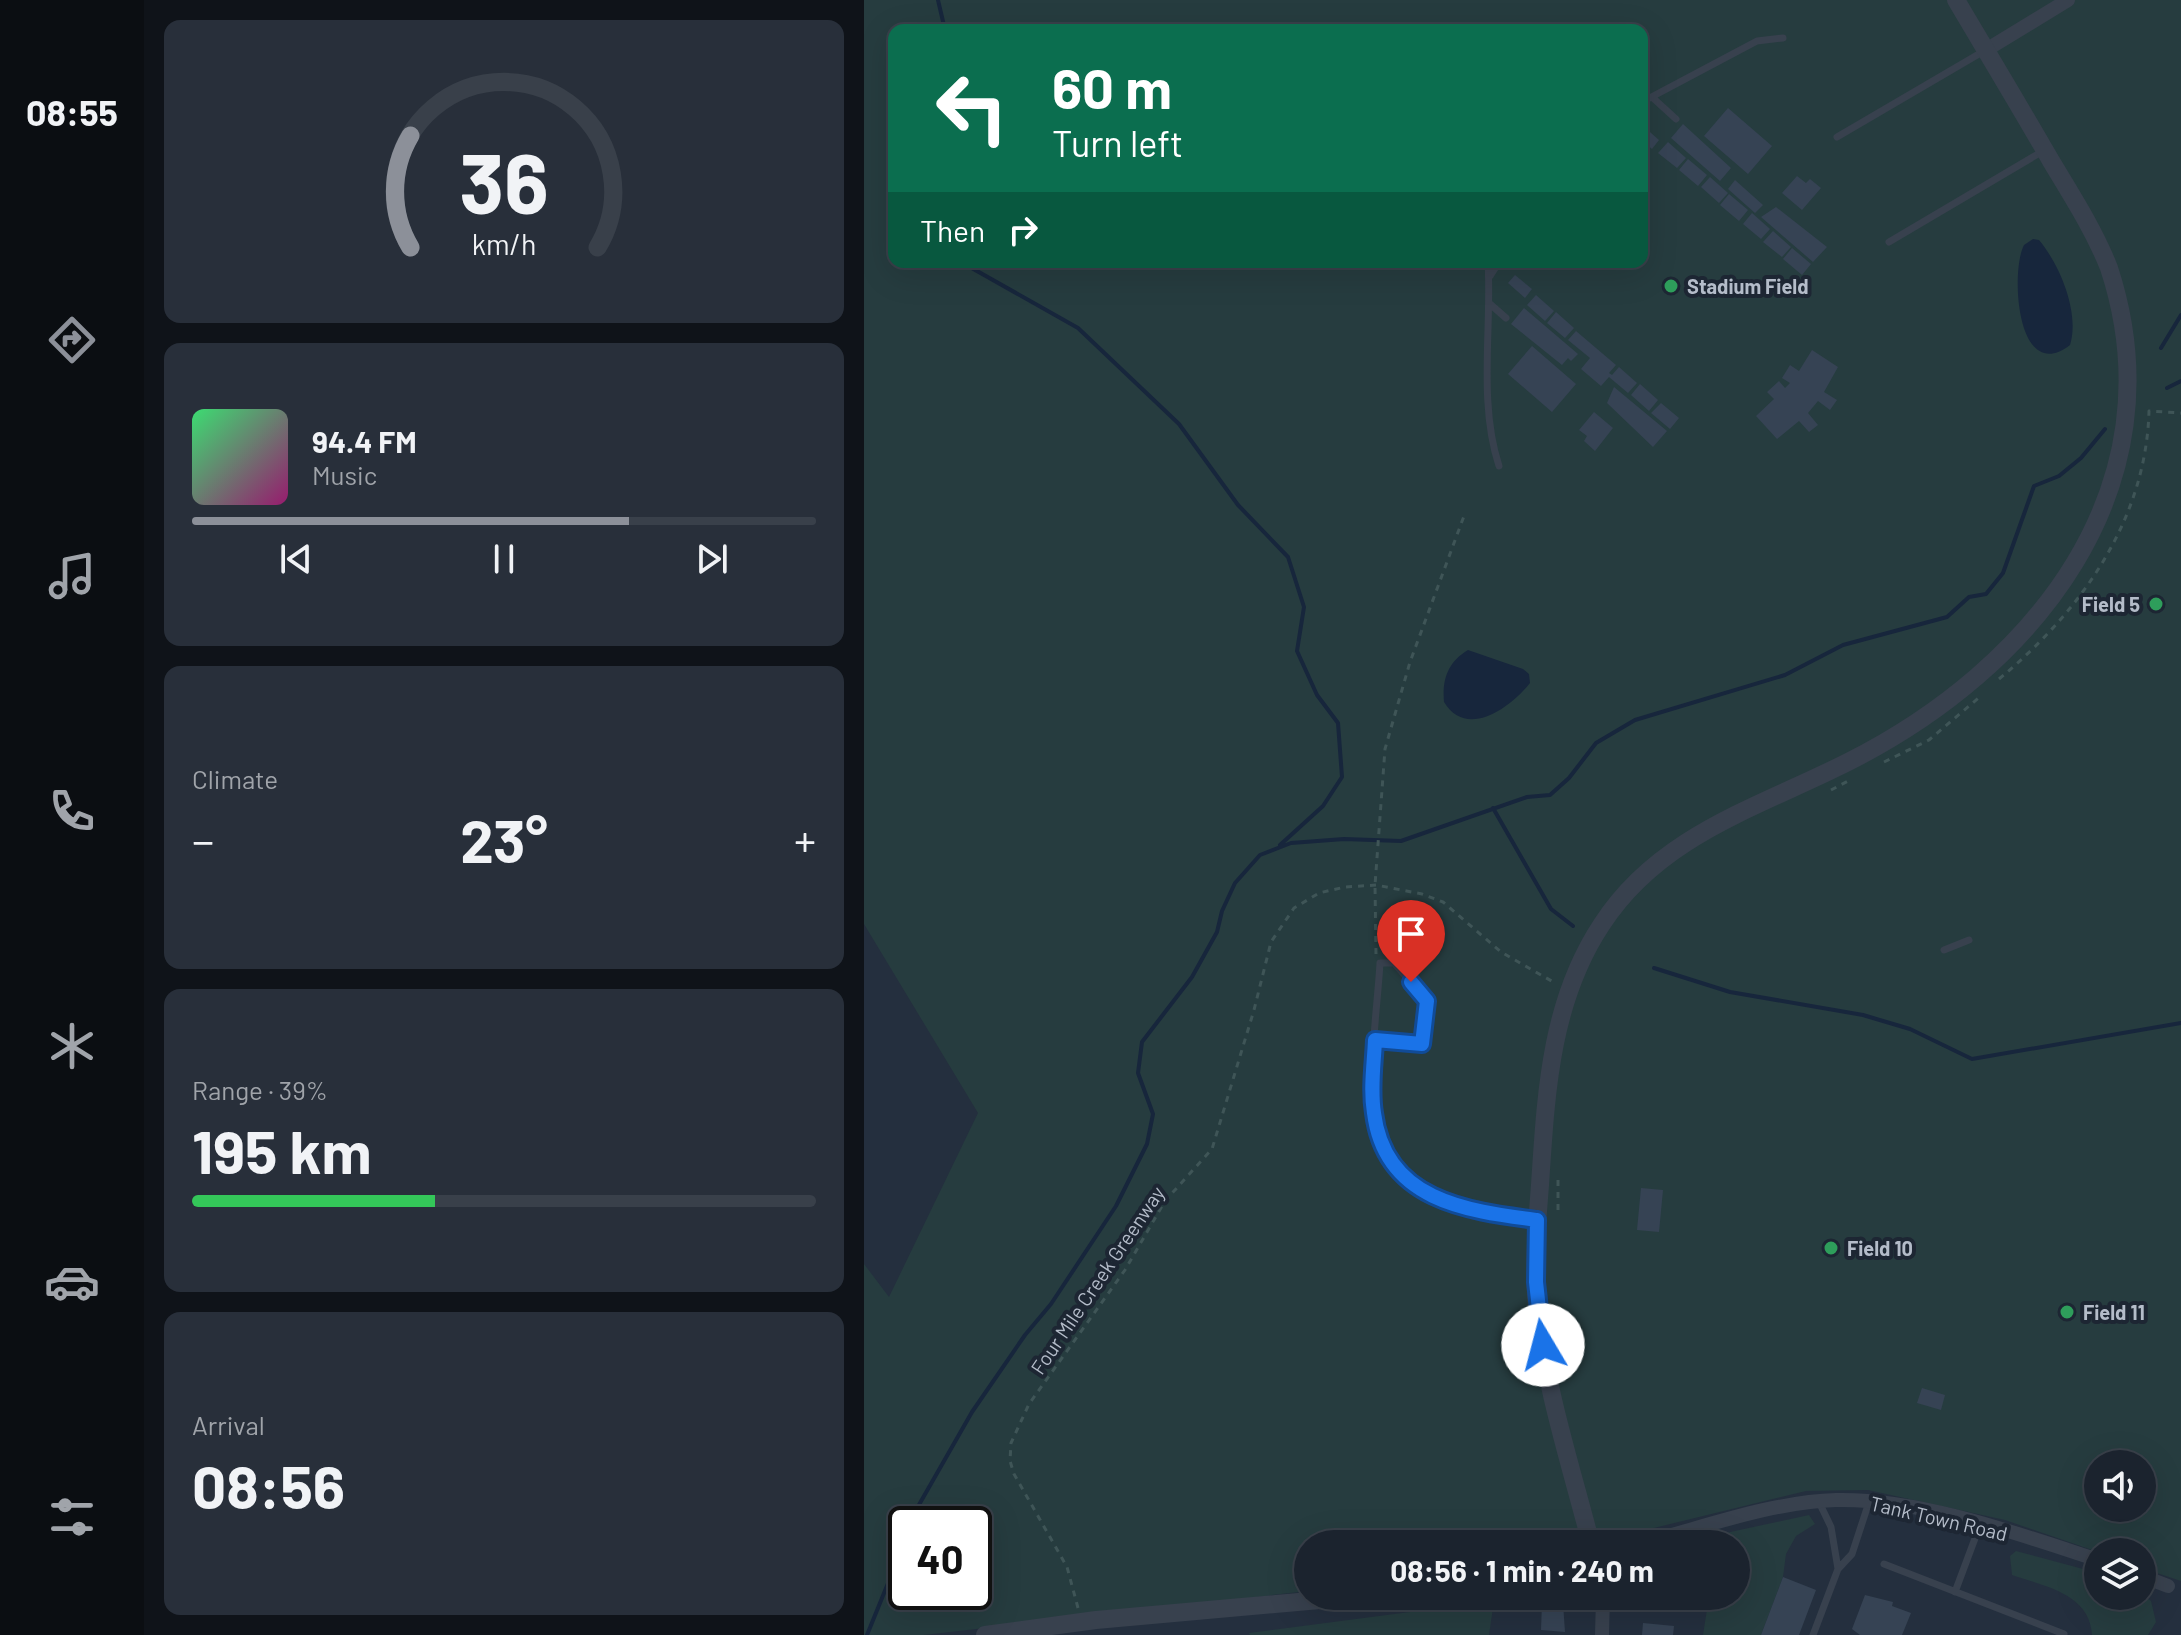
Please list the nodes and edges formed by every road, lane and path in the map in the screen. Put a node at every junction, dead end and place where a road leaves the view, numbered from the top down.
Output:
1 (1956, 0) edge
2 (2068, 0) edge
3 (1783, 38) dead end
4 (1986, 50) junction
5 (1653, 98) junction
6 (1648, 100) edge
7 (1676, 119) dead end
8 (1837, 137) dead end
9 (2045, 150) junction
10 (1889, 242) dead end
11 (1488, 268) edge
12 (1495, 268) edge
13 (1489, 278) junction
14 (1490, 304) junction
15 (1506, 318) dead end
16 (1499, 466) dead end
17 (1464, 516) dead end
18 (1953, 723) dead end
19 (1877, 765) dead end
20 (1859, 775) dead end
21 (1827, 790) dead end
22 (1375, 885) junction
23 (1969, 940) dead end
24 (1944, 950) dead end
25 (1380, 963) junction
26 (1561, 986) dead end
27 (1375, 1040) junction
28 (1558, 1170) dead end
29 (1558, 1210) dead end
30 (1537, 1220) junction
31 (1869, 1501) junction
32 (1819, 1502) junction
33 (1980, 1525) junction
34 (1588, 1530) edge
35 (1699, 1530) edge
36 (2084, 1556) edge
37 (1884, 1564) dead end
38 (1838, 1569) junction
39 (2156, 1581) edge
40 (2168, 1586) dead end
41 (1955, 1592) junction
42 (1294, 1603) edge
43 (1603, 1610) edge
44 (1091, 1623) edge
45 (2064, 1634) edge
46 (985, 1635) edge
47 (1602, 1635) edge
48 (1813, 1635) edge

1 - 4 street
2 - 4 street
3 - 5 lane
4 - 8 lane
4 - 9 street
5 - 6 lane
5 - 7 lane
9 - 10 lane
9 - 30 street
11 - 13 lane
12 - 13 lane
13 - 14 lane
14 - 15 lane
14 - 16 lane
17 - 22 path
18 - 19 path
20 - 21 path
22 - 25 path
22 - 26 path, Four Mile Creek Greenway
22 - 44 path, Four Mile Creek Greenway
23 - 24 lane
25 - 27 lane
25 - 27 lane
27 - 30 lane
28 - 29 path
30 - 34 street
31 - 32 street, Tank Town Road
31 - 33 street, Tank Town Road
31 - 38 lane
32 - 35 street, Tank Town Road
32 - 38 lane
33 - 36 street, Tank Town Road
33 - 41 lane
37 - 41 lane
38 - 48 lane
39 - 40 street
41 - 45 lane
42 - 44 street
43 - 47 street
44 - 46 street

